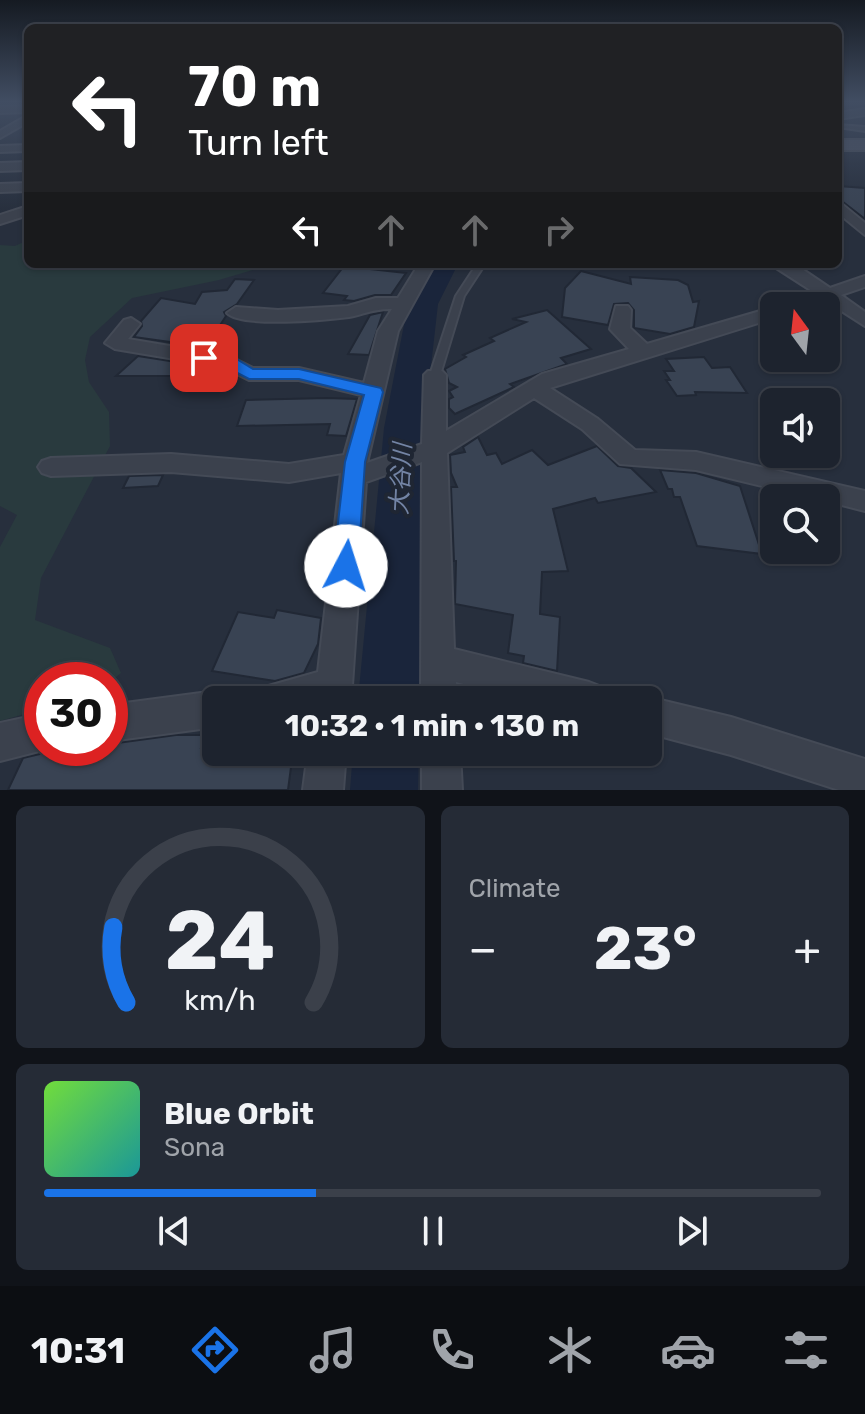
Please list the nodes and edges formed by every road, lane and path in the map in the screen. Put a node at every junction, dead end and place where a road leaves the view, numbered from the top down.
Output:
1 (842, 147) edge
2 (24, 148) edge
3 (865, 148) edge
4 (0, 149) edge
5 (24, 166) edge
6 (0, 167) edge
7 (24, 187) edge
8 (0, 188) edge
9 (865, 204) edge
10 (842, 205) edge
11 (842, 209) edge
12 (24, 211) edge
13 (24, 212) edge
14 (0, 213) edge
15 (0, 220) edge
16 (842, 227) edge
17 (863, 229) edge
18 (420, 268) edge
19 (478, 268) edge
20 (788, 268) edge
21 (865, 281) edge
22 (826, 292) edge
23 (838, 292) edge
24 (840, 302) edge
25 (402, 304) junction
26 (622, 310) dead end
27 (236, 313) dead end
28 (760, 316) edge
29 (865, 320) edge
30 (131, 324) dead end
31 (643, 351) junction
32 (435, 375) joint
33 (534, 388) junction
34 (374, 392) junction
35 (433, 449) junction
36 (51, 467) dead end
37 (359, 471) junction
38 (865, 501) edge
39 (438, 661) junction
40 (335, 686) edge
41 (439, 686) edge
42 (535, 686) edge
43 (202, 711) edge
44 (662, 719) edge
45 (128, 721) edge
46 (24, 737) edge
47 (0, 742) edge
48 (326, 766) edge
49 (441, 766) edge
50 (865, 779) edge
51 (323, 790) edge
52 (442, 790) edge

1 - 3 street
2 - 4 street
5 - 6 street
7 - 8 street
9 - 10 street
11 - 17 street
12 - 14 street
13 - 15 street
16 - 17 street
18 - 25 street
19 - 32 lane
20 - 22 street
21 - 23 street
24 - 29 street
25 - 27 street
25 - 34 street
26 - 31 street
28 - 31 street
30 - 34 street
31 - 33 street
32 - 35 street
33 - 35 street
33 - 38 street
34 - 37 street
35 - 37 street
35 - 39 street
36 - 37 street
37 - 40 street
39 - 41 street
39 - 42 street
43 - 45 street
44 - 50 street
46 - 47 street
48 - 51 street
49 - 52 street

